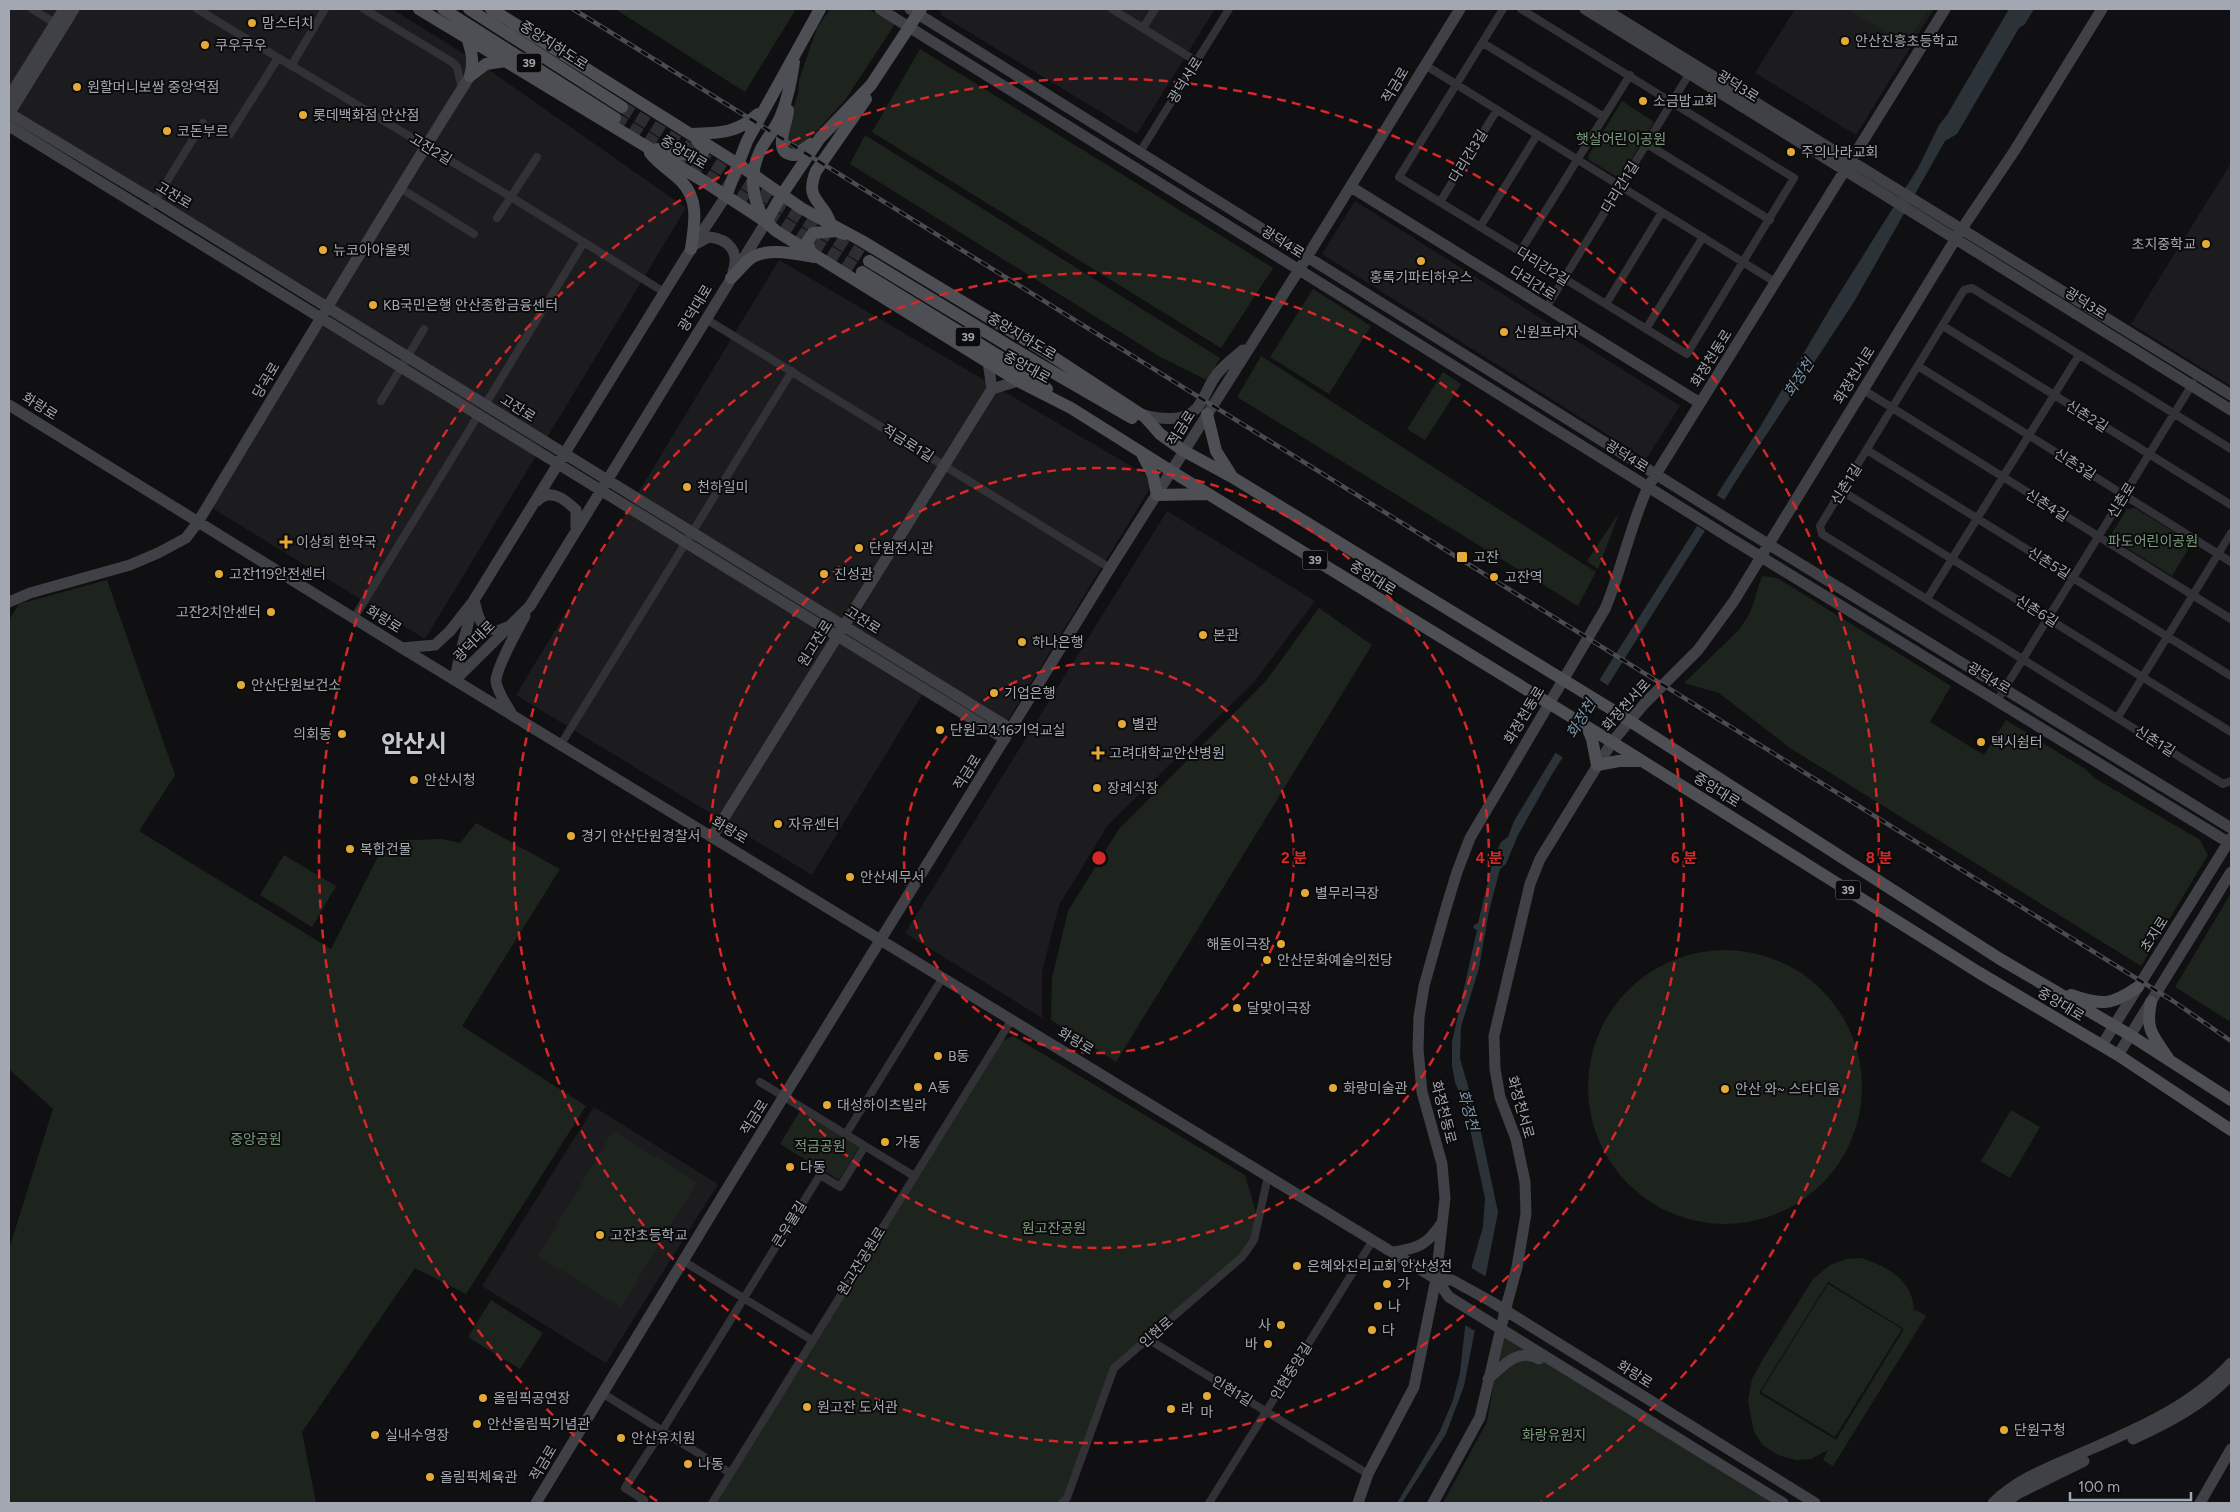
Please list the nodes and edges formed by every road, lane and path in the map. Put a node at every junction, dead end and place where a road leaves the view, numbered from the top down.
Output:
1 (32, 9) edge
2 (64, 9) edge
3 (74, 9) edge
4 (197, 9) edge
5 (325, 9) edge
6 (364, 9) edge
7 (419, 9) edge
8 (443, 9) edge
9 (469, 9) edge
10 (491, 9) edge
11 (820, 9) edge
12 (880, 9) edge
13 (1112, 9) edge
14 (1155, 9) edge
15 (1229, 9) edge
16 (1460, 9) edge
17 (1503, 9) edge
18 (1520, 9) edge
19 (1585, 9) edge
20 (1604, 9) edge
21 (1945, 9) edge
22 (2102, 9) edge
23 (916, 10) edge
24 (55, 23) junction
25 (910, 27) junction
26 (1143, 28) junction
27 (467, 38) junction
28 (1483, 43) junction
29 (795, 54) junction
30 (278, 58) junction
31 (505, 61) junction
32 (1198, 62) junction
33 (1425, 65) junction
34 (291, 66) junction
35 (1692, 69) junction
36 (1630, 75) junction
37 (470, 76) junction
38 (871, 84) junction
39 (1457, 84) junction
40 (462, 89) junction
41 (789, 95) junction
42 (9, 97) edge
43 (1672, 102) junction
44 (764, 109) junction
45 (1497, 110) junction
46 (9, 114) edge
47 (1604, 117) junction
48 (203, 123) dead end
49 (9, 126) edge
50 (230, 134) dead end
51 (691, 134) junction
52 (1537, 135) junction
53 (820, 138) junction
54 (1647, 144) junction
55 (427, 147) junction
56 (646, 147) junction
57 (1140, 152) junction
58 (537, 157) dead end
59 (1578, 160) junction
60 (738, 164) junction
61 (1847, 166) junction
62 (752, 176) junction
63 (1620, 186) junction
64 (1351, 187) junction
65 (400, 188) junction
66 (726, 196) junction
67 (781, 196) junction
68 (511, 197) junction
69 (155, 201) junction
70 (1440, 202) junction
71 (148, 211) junction
72 (1662, 212) junction
73 (497, 218) dead end
74 (1770, 220) junction
75 (766, 222) junction
76 (830, 222) junction
77 (1480, 227) junction
78 (474, 234) dead end
79 (1958, 234) junction
80 (1703, 237) junction
81 (862, 241) junction
82 (584, 242) junction
83 (691, 249) junction
84 (1520, 252) junction
85 (816, 255) junction
86 (1307, 257) junction
87 (1743, 262) junction
88 (1299, 269) junction
89 (731, 278) junction
90 (1564, 279) junction
91 (1775, 282) junction
92 (664, 292) junction
93 (1606, 304) junction
94 (327, 307) junction
95 (1546, 308) junction
96 (321, 317) junction
97 (706, 319) junction
98 (1943, 326) junction
99 (424, 329) dead end
100 (1646, 329) junction
101 (1255, 338) junction
102 (2079, 355) junction
103 (405, 362) junction
104 (988, 362) junction
105 (1918, 366) junction
106 (792, 372) junction
107 (2198, 375) junction
108 (1018, 381) junction
109 (2192, 386) junction
110 (992, 389) junction
111 (1862, 389) junction
112 (2231, 395) edge
113 (2054, 396) junction
114 (381, 401) dead end
115 (1700, 403) junction
116 (9, 405) edge
117 (1071, 408) junction
118 (1892, 408) junction
119 (482, 409) junction
120 (2231, 410) edge
121 (1140, 414) junction
122 (1207, 414) junction
123 (2174, 414) junction
124 (1160, 434) junction
125 (2029, 435) junction
126 (2231, 449) edge
127 (1866, 450) junction
128 (1184, 451) junction
129 (1141, 452) junction
130 (2149, 454) junction
131 (562, 459) junction
132 (944, 466) junction
133 (1171, 471) junction
134 (1656, 474) junction
135 (1232, 477) junction
136 (2003, 478) junction
137 (603, 485) junction
138 (1648, 487) junction
139 (1842, 491) junction
140 (1208, 494) junction
141 (1157, 495) junction
142 (2124, 495) junction
143 (534, 504) junction
144 (2231, 505) edge
145 (1978, 518) junction
146 (198, 522) junction
147 (576, 530) junction
148 (2231, 533) edge
149 (689, 537) junction
150 (2098, 537) junction
151 (1769, 545) junction
152 (2218, 554) junction
153 (1761, 557) junction
154 (1952, 559) junction
155 (2231, 562) edge
156 (1110, 568) junction
157 (2073, 578) junction
158 (2193, 596) junction
159 (1927, 599) junction
160 (474, 600) junction
161 (9, 602) edge
162 (530, 606) junction
163 (354, 618) junction
164 (2048, 618) junction
165 (2231, 619) edge
166 (512, 624) junction
167 (841, 631) junction
168 (2168, 636) junction
169 (402, 648) junction
170 (2023, 658) junction
171 (2231, 676) edge
172 (2142, 677) junction
173 (455, 680) junction
174 (1562, 681) junction
175 (2004, 689) junction
176 (1997, 701) junction
177 (1548, 703) junction
178 (512, 715) junction
179 (2118, 717) junction
180 (1630, 721) junction
181 (1011, 728) junction
182 (2231, 732) edge
183 (1592, 733) junction
184 (1005, 739) junction
185 (1612, 742) junction
186 (561, 744) junction
187 (1642, 760) junction
188 (1597, 765) junction
189 (2231, 781) edge
190 (2231, 828) edge
191 (712, 837) junction
192 (2230, 841) edge
193 (2231, 872) edge
194 (882, 940) junction
195 (943, 977) junction
196 (2046, 987) junction
197 (2138, 987) junction
198 (2151, 1002) junction
199 (1012, 1020) junction
200 (2114, 1026) junction
201 (2130, 1035) junction
202 (2102, 1046) junction
203 (2118, 1054) junction
204 (2173, 1064) junction
205 (760, 1082) dead end
206 (784, 1097) junction
207 (2231, 1100) edge
208 (2231, 1130) edge
209 (846, 1134) junction
210 (865, 1146) junction
211 (914, 1176) junction
212 (1268, 1176) junction
213 (1442, 1222) junction
214 (1373, 1240) junction
215 (1394, 1252) junction
216 (683, 1261) junction
217 (1436, 1278) junction
218 (744, 1298) junction
219 (1505, 1311) junction
220 (1500, 1329) junction
221 (1148, 1339) junction
222 (812, 1340) junction
223 (2231, 1363) edge
224 (1565, 1369) junction
225 (2231, 1375) edge
226 (1488, 1379) junction
227 (602, 1393) junction
228 (1266, 1411) junction
229 (662, 1431) junction
230 (2231, 1449) edge
231 (730, 1473) junction
232 (1368, 1474) junction
233 (1065, 1501) edge
234 (536, 1503) edge
235 (641, 1503) edge
236 (712, 1503) edge
237 (1075, 1503) edge
238 (1209, 1503) edge
239 (1358, 1503) edge
240 (1433, 1503) edge
241 (1783, 1503) edge
242 (1815, 1503) edge
243 (1992, 1503) edge
244 (2005, 1503) edge
245 (2200, 1503) edge

1 - 24 street
2 - 24 street
3 - 46 street
4 - 30 street, 고잔2길
5 - 34 street
6 - 40 street
7 - 27 main road, 중앙대로
8 - 9 main road, 중앙지하도로 / 39
10 - 51 main road, 중앙대로
11 - 29 main road, 광덕대로
12 - 25 street, 광덕4로
13 - 26 street
14 - 26 street
15 - 32 street, 광덕서로
16 - 33 street, 적금로
17 - 28 street, 다리간2길
18 - 36 street, 다리간2길
19 - 35 street, 광덕3로
20 - 35 street, 광덕3로
21 - 61 street, 화정천동로
22 - 79 street, 화정천서로
23 - 25 main road, 광덕대로
23 - 57 street, 광덕4로
24 - 42 street
25 - 38 main road, 광덕대로
25 - 88 street, 광덕4로
26 - 32 street
27 - 31 main road, 중앙대로
27 - 37 main road
28 - 39 street, 다리간2길
28 - 47 street
29 - 41 main road
29 - 44 main road, 광덕대로
30 - 34 street, 고잔2길
30 - 50 street
31 - 37 main road
31 - 56 main road, 중앙대로
32 - 57 street, 광덕서로
33 - 39 street
33 - 64 street, 적금로
34 - 55 street, 고잔2길
35 - 43 street, 다리간1길
35 - 61 street, 광덕3로
36 - 43 street, 다리간2길
36 - 47 street
37 - 40 street, 당곡로
38 - 53 main road, 광덕대로
38 - 76 main road
39 - 45 street
39 - 70 street, 다리간2길
40 - 55 street, 당곡로
41 - 53 main road
41 - 62 main road
43 - 54 street, 다리간1길
43 - 74 street, 다리간2길
44 - 51 main road
44 - 60 main road, 광덕대로
45 - 52 street
45 - 70 street, 다리간3길
46 - 69 street, 고잔로
47 - 59 street
48 - 69 street
49 - 71 street, 고잔로
51 - 56 main road
51 - 60 main road, 중앙대로
52 - 59 street
52 - 77 street
53 - 67 main road, 광덕대로
54 - 63 street, 다리간1길
54 - 74 street
55 - 65 street, 당곡로
55 - 68 street, 고잔2길
56 - 66 main road, 중앙대로
56 - 83 main road
57 - 86 street, 광덕4로
58 - 68 street
59 - 63 street
59 - 84 street
60 - 62 main road, 중앙대로
60 - 66 main road, 광덕대로
61 - 79 street, 광덕3로
61 - 91 street, 화정천동로
62 - 67 main road, 중앙대로
62 - 75 main road
63 - 72 street
63 - 90 street, 다리간1길
64 - 86 street, 적금로
64 - 95 street, 다리간로
65 - 78 street
65 - 94 street, 당곡로
66 - 75 main road, 중앙대로
66 - 83 street, 광덕대로
67 - 75 main road, 광덕대로
67 - 76 main road, 중앙대로
68 - 73 street
68 - 82 street, 고잔2길
69 - 71 street
69 - 94 street, 고잔로
70 - 77 street, 다리간2길
71 - 96 street, 고잔로
72 - 80 street
72 - 93 street
74 - 87 street, 다리간2길
75 - 85 main road, 중앙대로
75 - 89 street, 광덕대로
76 - 81 main road, 중앙대로
77 - 84 street, 다리간2길
79 - 107 street, 광덕3로
79 - 109 street, 광덕3로
79 - 111 street, 화정천서로
80 - 87 street
80 - 100 street
81 - 85 main road
81 - 121 main road, 중앙대로
82 - 92 street, 고잔2길
82 - 119 street
83 - 89 street
83 - 92 street, 광덕대로
84 - 90 street, 다리간2길
85 - 89 main road
85 - 104 main road, 중앙대로
86 - 88 street, 적금로
86 - 134 street, 광덕4로
87 - 91 street
87 - 100 street, 다리간2길
88 - 101 street, 적금로
88 - 138 street, 광덕4로
89 - 97 street, 광덕대로
90 - 93 street, 다리간2길
90 - 95 street, 다리간1길
91 - 115 street, 화정천동로
92 - 131 street, 광덕대로
93 - 100 street, 다리간2길
94 - 96 street, 당곡로
94 - 103 street, 고잔로
95 - 115 street, 다리간로
96 - 103 street, 고잔로
96 - 146 street, 당곡로
97 - 106 street, 적금로1길
97 - 137 street, 광덕대로
98 - 102 street, 신촌1길
98 - 105 street, 신촌1길
98 - 113 street, 신촌2길
99 - 103 street
101 - 121 street, 적금로
101 - 122 street, 적금로
102 - 113 street
102 - 123 street, 신촌1길
103 - 114 street
103 - 119 street, 고잔로
104 - 108 main road, 중앙대로
104 - 110 street
105 - 118 street, 신촌1길
105 - 125 street, 신촌3길
106 - 132 street, 적금로1길
106 - 149 street
107 - 109 street, 신촌로
107 - 112 street, 광덕3로
108 - 110 street
108 - 117 main road, 중앙대로
109 - 120 street, 광덕3로
109 - 123 street, 신촌로
110 - 132 street, 원고잔로
111 - 118 street, 신촌4길
111 - 151 street, 화정천서로
113 - 125 street
113 - 130 street, 신촌2길
115 - 134 street, 화정천동로
116 - 146 street, 화랑로
117 - 124 main road, 중앙지하도로 / 39
117 - 129 main road, 중앙대로 / 39
118 - 127 street, 신촌1길
118 - 136 street, 신촌4길
119 - 131 street, 고잔로
119 - 163 street
121 - 124 main road, 중앙대로
122 - 128 street, 적금로
122 - 135 main road
123 - 126 street, 신촌1길
123 - 130 street, 신촌로
124 - 128 main road, 중앙대로 / 39
125 - 136 street
125 - 142 street, 신촌3길
127 - 139 street, 신촌1길
127 - 145 street, 신촌5길
128 - 133 street, 적금로
128 - 135 main road, 중앙대로 / 39
129 - 133 main road, 중앙대로 / 39
129 - 141 main road
130 - 142 street, 신촌로
130 - 144 street, 신촌2길
131 - 137 street, 고잔로
131 - 143 street, 광덕대로
132 - 156 street, 적금로1길
132 - 167 street, 원고잔로
133 - 140 main road, 중앙대로 / 39
133 - 141 street, 적금로
134 - 138 street, 화정천동로
134 - 151 street, 광덕4로
135 - 174 main road, 중앙대로 / 39
136 - 145 street
136 - 150 street, 신촌4길
137 - 147 street, 광덕대로
137 - 149 street, 고잔로
138 - 153 street, 광덕4로
138 - 174 street, 화정천동로
139 - 154 street, 신촌6길
139 - 159 street, 신촌1길
140 - 141 main road
140 - 177 main road, 중앙대로 / 39
141 - 156 street, 적금로
142 - 150 street, 신촌로
142 - 152 street, 신촌3길
143 - 147 street
143 - 160 street, 광덕대로
145 - 154 street
145 - 157 street, 신촌5길
146 - 161 street, 당곡로
146 - 163 street, 화랑로
147 - 162 street, 광덕대로
148 - 152 street
149 - 167 street, 고잔로
149 - 186 street
150 - 157 street, 신촌로
150 - 158 street, 신촌4길
151 - 153 street, 화정천서로
151 - 175 street, 광덕4로
152 - 155 street, 신촌3길
152 - 158 street
153 - 176 street, 광덕4로
153 - 180 street, 화정천서로
154 - 159 street
154 - 164 street, 신촌6길
156 - 181 street, 적금로
157 - 164 street, 신촌로
157 - 168 street, 신촌5길
158 - 165 street, 신촌4길
158 - 168 street
159 - 170 street, 신촌1길
160 - 166 street
160 - 169 street
160 - 173 street, 광덕대로
162 - 166 street, 광덕대로
162 - 178 street
163 - 169 street, 화랑로
164 - 170 street, 신촌로
164 - 172 street, 신촌6길
166 - 173 street, 광덕대로
167 - 181 street, 고잔로
167 - 184 street, 고잔로
167 - 191 street, 원고잔로
168 - 171 street, 신촌5길
168 - 172 street
169 - 173 street, 화랑로
170 - 175 street, 신촌로
170 - 179 street, 신촌1길
172 - 179 street
172 - 182 street, 신촌6길
173 - 178 street, 화랑로
174 - 177 street, 화정천동로
174 - 180 main road, 중앙대로 / 39
175 - 176 street, 신촌로
175 - 190 street, 광덕4로
176 - 192 street, 광덕4로
177 - 183 main road, 중앙대로 / 39
177 - 213 street, 화정천동로
178 - 186 street, 화랑로
179 - 189 street, 신촌1길
180 - 185 street, 화정천서로
180 - 196 main road, 중앙대로 / 39
181 - 184 street, 적금로
183 - 185 main road, 중앙대로 / 39
183 - 188 main road
184 - 194 street, 적금로
185 - 187 main road, 중앙대로 / 39
185 - 188 street, 화정천서로
186 - 191 street, 화랑로
187 - 188 main road
187 - 202 main road, 중앙대로 / 39
188 - 219 street, 화정천서로
191 - 194 street, 화랑로
192 - 197 street, 초지로
193 - 198 street
194 - 195 street, 화랑로
194 - 206 street, 적금로
195 - 199 street, 화랑로
195 - 209 street
196 - 197 main road
196 - 200 main road, 중앙대로 / 39
197 - 200 street, 초지로
198 - 201 street
198 - 204 main road
199 - 211 street, 원고잔공원로
199 - 212 street, 화랑로
200 - 201 main road, 중앙대로 / 39
200 - 202 street, 초지로
201 - 203 street
201 - 204 main road, 중앙대로 / 39
202 - 203 main road, 중앙대로 / 39
203 - 208 main road, 중앙대로 / 39
204 - 207 main road, 중앙대로 / 39
205 - 206 street
206 - 209 street
206 - 216 street, 적금로
209 - 210 street
210 - 211 street
210 - 218 street, 큰우물길
211 - 222 street, 원고잔공원로
212 - 214 street, 화랑로
212 - 221 street, 인현로
213 - 215 street
213 - 217 street, 화정천동로
214 - 215 street, 화랑로
214 - 228 street, 인현중앙길
215 - 217 street, 화랑로
216 - 218 street
216 - 227 street, 적금로
217 - 219 street, 화랑로
217 - 220 street, 화랑로
217 - 232 street, 화정천동로
218 - 222 street
218 - 229 street, 큰우물길
219 - 220 street, 화정천서로
219 - 242 street, 화랑로
220 - 224 street, 화랑로
220 - 226 street, 화정천서로
221 - 228 street, 인현1길
221 - 233 street, 인현로
222 - 231 street, 원고잔공원로
223 - 243 street
224 - 226 street
224 - 241 street, 화랑로
225 - 244 street
226 - 240 street, 화정천서로
227 - 229 street
227 - 234 street, 적금로
228 - 232 street, 인현1길
228 - 238 street, 인현중앙길
229 - 231 street
229 - 235 street, 큰우물길
230 - 245 street
231 - 236 street, 원고잔공원로
232 - 239 street, 화정천동로
233 - 237 street

